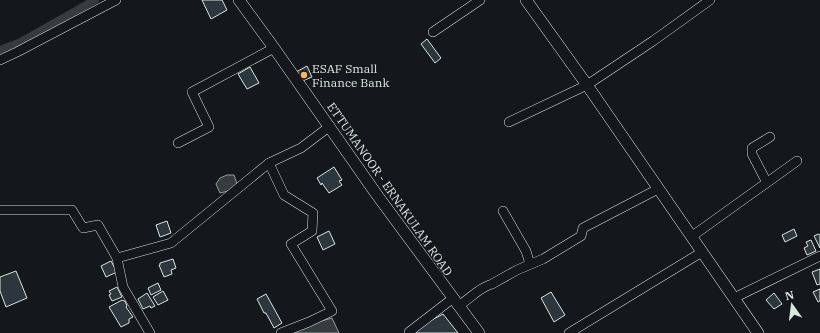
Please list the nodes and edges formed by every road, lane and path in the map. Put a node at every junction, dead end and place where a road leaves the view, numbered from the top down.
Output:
1 (116, 0) edge
2 (480, 0) edge
3 (526, 0) edge
4 (710, 0) edge
5 (241, 1) edge
6 (434, 32) dead end
7 (274, 48) junction
8 (0, 60) edge
9 (587, 85) junction
10 (509, 122) dead end
11 (330, 126) junction
12 (770, 137) dead end
13 (178, 143) dead end
14 (797, 161) dead end
15 (269, 163) junction
16 (766, 181) junction
17 (658, 189) junction
18 (0, 210) edge
19 (503, 210) dead end
20 (691, 237) junction
21 (702, 252) junction
22 (820, 256) edge
23 (117, 258) junction
24 (530, 264) junction
25 (734, 298) junction
26 (455, 303) junction
27 (150, 333) edge
28 (281, 333) edge
29 (409, 333) edge
30 (478, 333) edge
31 (569, 333) edge
32 (758, 333) edge

1 - 8 street
2 - 6 street
3 - 9 main road
4 - 9 street
5 - 7 main road, ETTUMANOOR - ERNAKULAM ROAD
7 - 11 main road, ETTUMANOOR - ERNAKULAM ROAD
7 - 13 street
9 - 10 street
9 - 17 main road
11 - 15 street
11 - 26 main road, ETTUMANOOR - ERNAKULAM ROAD
12 - 16 street
14 - 16 street
15 - 23 street
15 - 28 street
16 - 20 street
17 - 20 main road
17 - 24 street
18 - 23 street
19 - 24 street
20 - 21 main road
21 - 25 main road
21 - 31 street
22 - 25 street
23 - 27 street
24 - 26 street
25 - 32 main road
26 - 29 street
26 - 30 main road, ETTUMANOOR - ERNAKULAM ROAD

